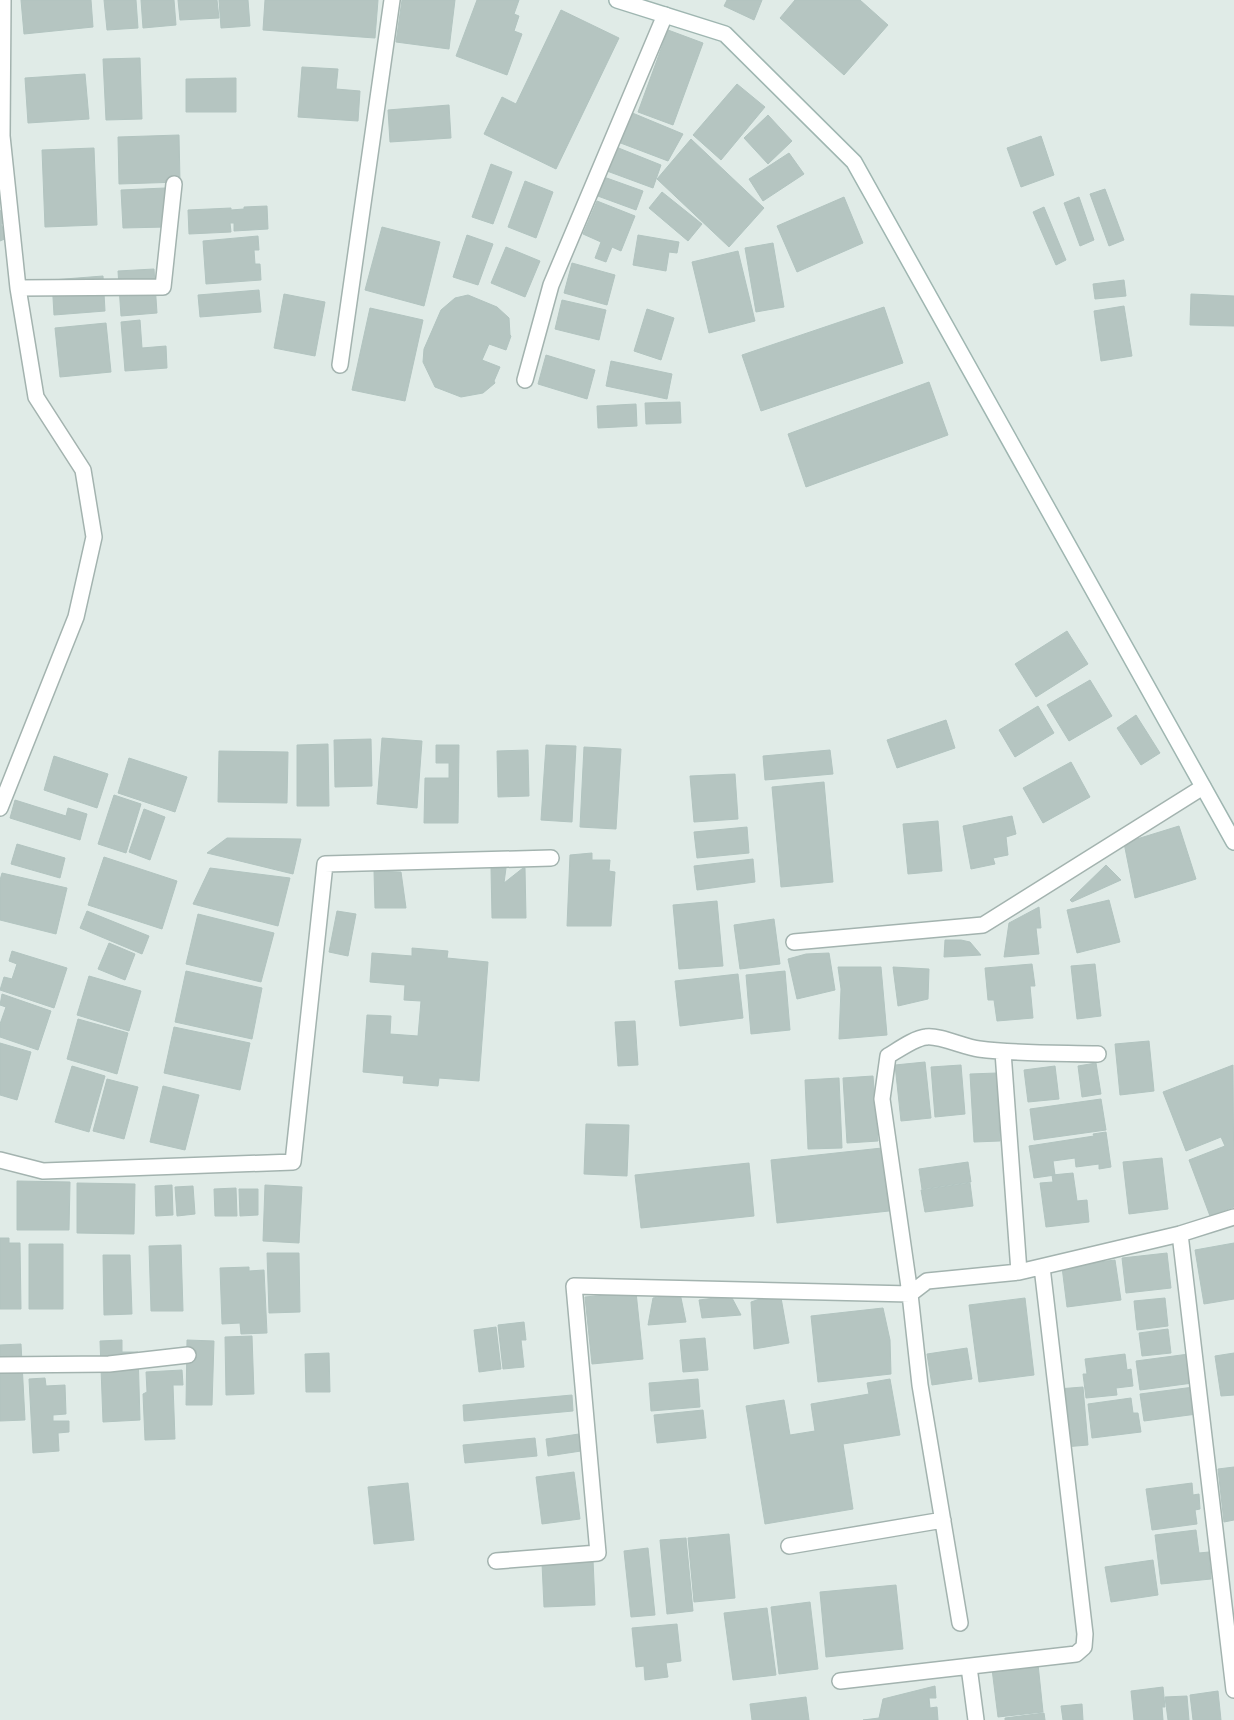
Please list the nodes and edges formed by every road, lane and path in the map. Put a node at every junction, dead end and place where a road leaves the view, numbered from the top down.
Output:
1 (3, 0) edge
2 (392, 0) edge
3 (617, 0) edge
4 (665, 15) junction
5 (174, 184) dead end
6 (18, 288) junction
7 (340, 366) dead end
8 (525, 380) dead end
9 (1203, 787) junction
10 (0, 808) edge
11 (1234, 842) edge
12 (551, 858) dead end
13 (794, 942) dead end
14 (1003, 1052) junction
15 (1098, 1054) dead end
16 (0, 1160) edge
17 (1234, 1217) edge
18 (1180, 1234) junction
19 (1042, 1267) junction
20 (1019, 1272) junction
21 (910, 1294) junction
22 (188, 1356) dead end
23 (0, 1365) edge
24 (943, 1520) junction
25 (789, 1546) dead end
26 (496, 1561) dead end
27 (960, 1623) dead end
28 (969, 1667) junction
29 (840, 1680) dead end
30 (1234, 1690) edge
31 (976, 1720) edge

1 - 6 street
2 - 7 street
3 - 4 street
4 - 8 street
4 - 9 street
5 - 6 street
6 - 10 street
9 - 11 street
9 - 13 street
12 - 16 street
14 - 15 street
14 - 20 street
14 - 21 street
17 - 18 street
18 - 19 street
18 - 30 street
19 - 20 street
19 - 28 street
20 - 21 street
21 - 24 street
21 - 26 street
22 - 23 street
24 - 25 street
24 - 27 street
28 - 29 street
28 - 31 street

